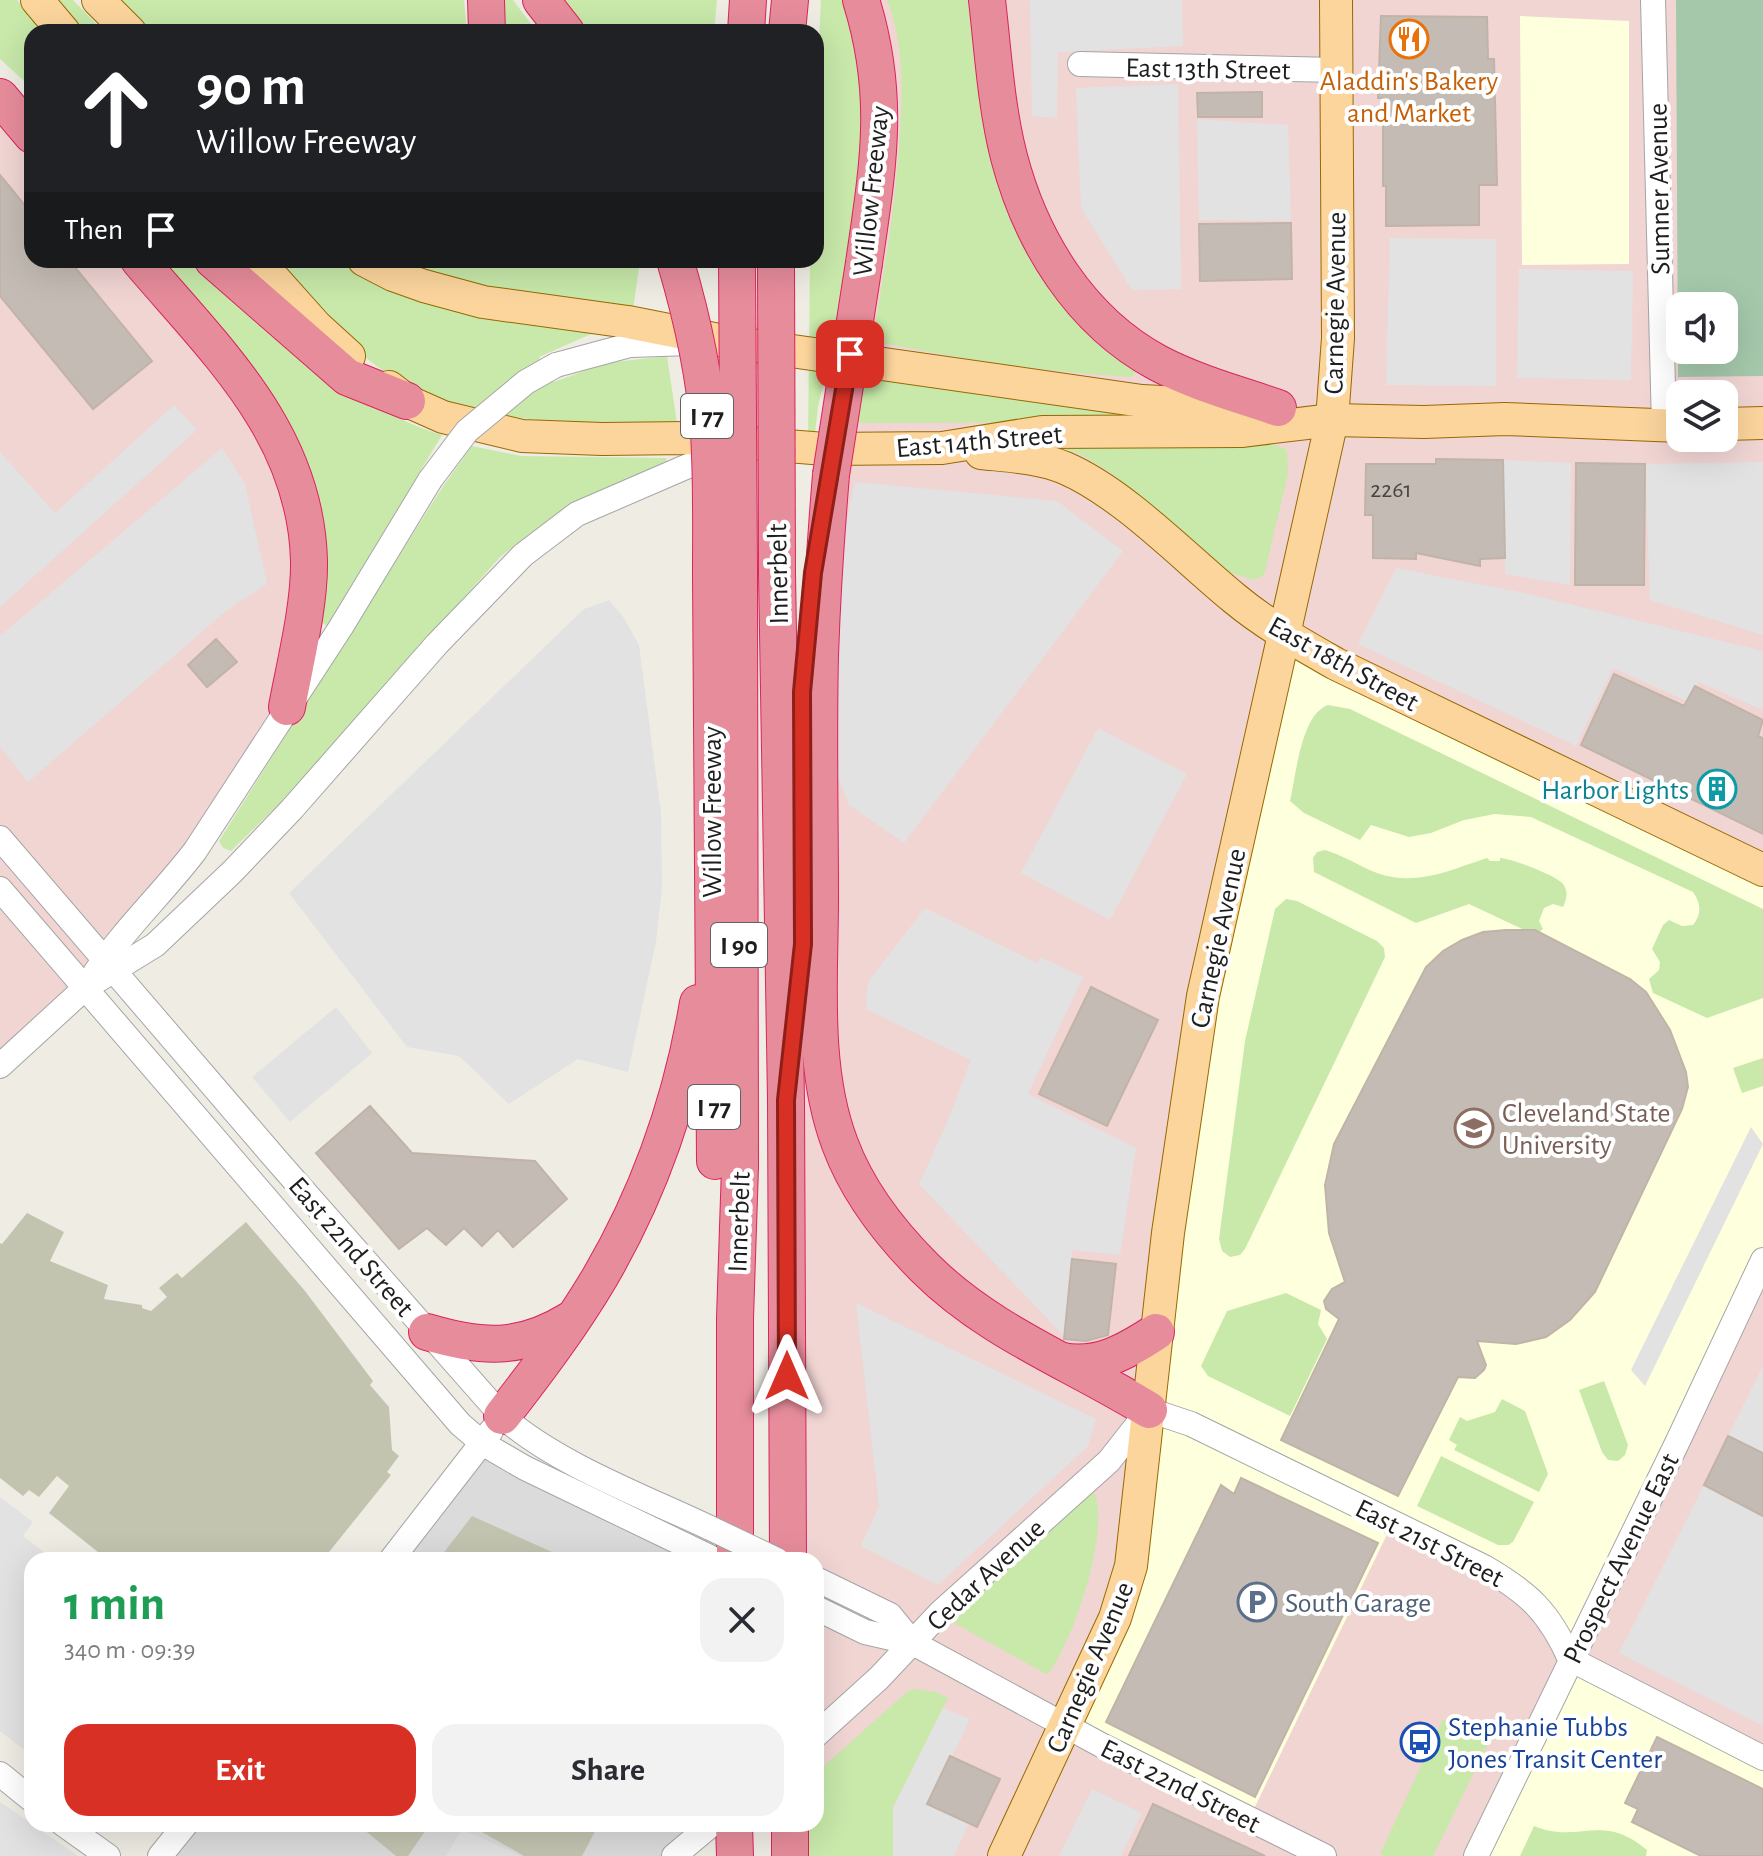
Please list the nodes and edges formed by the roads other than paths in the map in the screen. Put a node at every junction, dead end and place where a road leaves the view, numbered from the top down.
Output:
1 (37, 0) edge
2 (98, 0) edge
3 (486, 0) edge
4 (541, 0) edge
5 (790, 0) edge
6 (861, 0) edge
7 (987, 0) edge
8 (1336, 0) edge
9 (1653, 0) edge
10 (57, 24) edge
11 (122, 24) edge
12 (487, 24) edge
13 (560, 24) edge
14 (788, 24) edge
15 (1080, 64) dead end
16 (1336, 70) junction
17 (0, 75) edge
18 (24, 95) edge
19 (0, 97) edge
20 (24, 126) edge
21 (146, 268) edge
22 (222, 268) edge
23 (264, 268) edge
24 (382, 268) edge
25 (677, 268) edge
26 (737, 268) edge
27 (776, 268) edge
28 (729, 342) junction
29 (1670, 380) edge
30 (407, 401) junction
31 (1278, 408) junction
32 (1332, 420) junction
33 (1763, 423) edge
34 (1738, 424) edge
35 (1666, 426) edge
36 (942, 448) junction
37 (828, 462) junction
38 (818, 572) junction
39 (725, 574) junction
40 (1284, 633) junction
41 (287, 707) junction
42 (0, 838) edge
43 (1763, 870) edge
44 (0, 889) edge
45 (711, 894) junction
46 (109, 966) junction
47 (85, 988) junction
48 (0, 1066) edge
49 (786, 1100) junction
50 (1763, 1260) edge
51 (574, 1317) junction
52 (735, 1318) junction
53 (427, 1332) junction
54 (1156, 1332) junction
55 (1062, 1361) junction
56 (1149, 1410) junction
57 (492, 1430) junction
58 (397, 1552) edge
59 (705, 1552) edge
60 (720, 1552) edge
61 (760, 1552) edge
62 (788, 1552) edge
63 (824, 1583) edge
64 (824, 1612) edge
65 (913, 1643) junction
66 (1570, 1659) junction
67 (1066, 1726) junction
68 (824, 1728) edge
69 (1763, 1758) edge
70 (0, 1774) edge
71 (24, 1794) edge
72 (74, 1832) edge
73 (180, 1832) edge
74 (790, 1832) edge
75 (725, 1837) edge
76 (108, 1856) edge
77 (160, 1856) edge
78 (674, 1856) edge
79 (790, 1856) edge
80 (1004, 1856) edge
81 (1324, 1856) edge
82 (1476, 1856) edge

1 - 10 main road
2 - 11 main road
3 - 12 highway
4 - 13 highway
5 - 14 highway
6 - 37 highway, Willow Freeway, bridge
7 - 31 highway
8 - 16 main road, Carnegie Avenue
9 - 29 street, Sumner Avenue
15 - 16 street, East 13th Street
16 - 32 main road, Carnegie Avenue
17 - 18 highway
19 - 20 highway
21 - 41 highway
22 - 30 highway
23 - 30 main road, East 14th Street
24 - 28 main road, East 14th Street
25 - 39 highway, Willow Freeway / I 77, bridge
26 - 39 highway, Innerbelt / I 90, bridge
27 - 49 highway, Innerbelt / I 90, bridge
28 - 31 main road, East 14th Street
28 - 41 street, bridge
30 - 37 main road, East 14th Street
31 - 32 main road, East 14th Street
32 - 35 main road, East 14th Street
32 - 36 main road, East 14th Street
32 - 40 main road, Carnegie Avenue
33 - 34 main road
36 - 37 main road, East 14th Street
36 - 40 main road, East 18th Street
37 - 38 highway, Willow Freeway
37 - 46 street
38 - 49 highway
38 - 55 highway
39 - 45 highway, Willow Freeway / I 77
39 - 52 highway, Innerbelt / I 90
40 - 43 main road, East 18th Street
40 - 54 main road, Carnegie Avenue
41 - 46 street
42 - 46 street, East 22nd Street
44 - 47 street, East 22nd Street
45 - 51 highway
45 - 52 highway, Willow Freeway / I 77
46 - 47 street
46 - 53 street, East 22nd Street
47 - 48 street
47 - 57 street, East 22nd Street
49 - 62 highway, Innerbelt / I 90
50 - 66 street, Prospect Avenue East
51 - 53 highway
51 - 57 highway
52 - 60 highway, Innerbelt / I 90
53 - 57 street, East 22nd Street
54 - 55 highway
54 - 56 main road, Carnegie Avenue
55 - 56 highway
56 - 65 street, Cedar Avenue
56 - 66 street, East 21st Street
56 - 67 main road, Carnegie Avenue
57 - 58 street
57 - 59 street, East 22nd Street
57 - 61 street, East 22nd Street, bridge
63 - 65 street, East 22nd Street
64 - 65 street, East 22nd Street
65 - 67 street, East 22nd Street
65 - 68 street, Cedar Avenue
66 - 69 street
66 - 82 street, Prospect Avenue East
67 - 80 main road, Carnegie Avenue
67 - 81 street, East 22nd Street
70 - 71 street
72 - 76 street
73 - 77 street
74 - 79 highway
75 - 78 street

